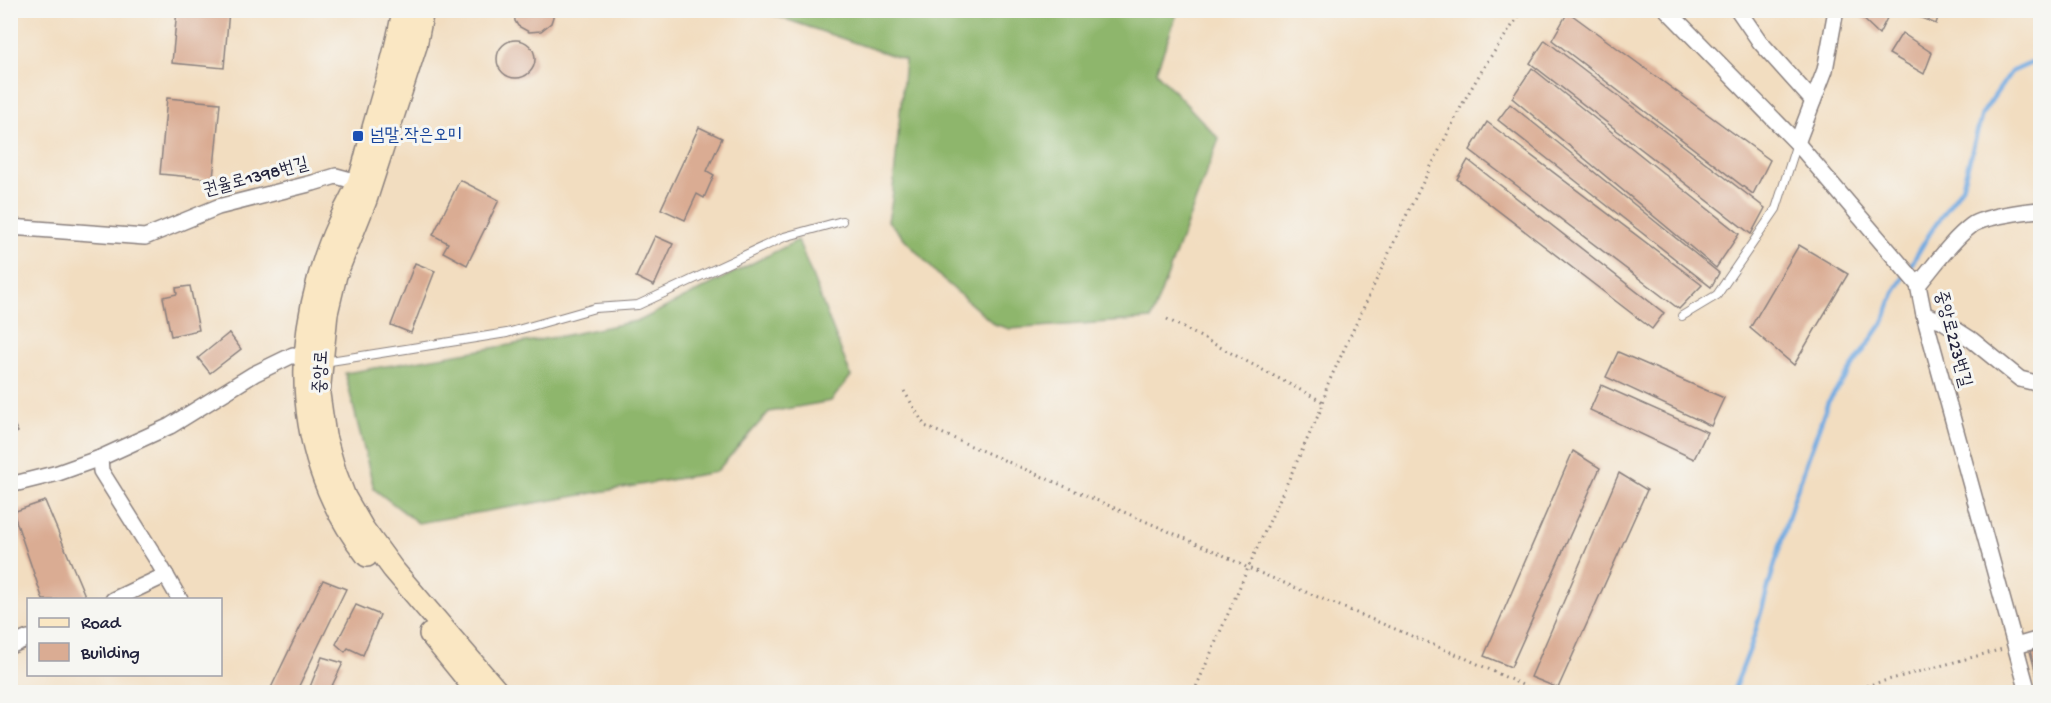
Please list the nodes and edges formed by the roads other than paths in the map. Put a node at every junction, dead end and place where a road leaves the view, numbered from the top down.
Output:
1 (403, 10) edge
2 (423, 10) edge
3 (1667, 10) edge
4 (1738, 10) edge
5 (1836, 10) edge
6 (1813, 100) junction
7 (1797, 143) junction
8 (364, 186) junction
9 (2040, 210) edge
10 (842, 221) dead end
11 (10, 227) edge
12 (1916, 282) junction
13 (1924, 315) junction
14 (1682, 316) dead end
15 (313, 361) junction
16 (2040, 384) edge
17 (100, 458) junction
18 (10, 485) edge
19 (166, 575) junction
20 (117, 598) edge
21 (179, 598) edge
22 (27, 638) edge
23 (2040, 639) edge
24 (10, 646) edge
25 (2016, 646) junction
26 (477, 693) edge
27 (498, 693) edge
28 (2028, 693) edge

1 - 8 main road, 중앙로
2 - 8 main road, 중앙로
3 - 7 street, 중앙로223번길
4 - 6 street
5 - 6 street
6 - 7 street
7 - 12 street, 중앙로223번길
7 - 14 lane
8 - 11 street, 권율로1398번길
8 - 15 main road, 중앙로
9 - 12 street
10 - 15 lane
12 - 13 street, 중앙로223번길
13 - 16 street
13 - 25 street, 중앙로223번길
15 - 17 street
15 - 26 main road, 중앙로
15 - 27 main road, 중앙로
17 - 18 street
17 - 19 street
19 - 20 street
19 - 21 street
22 - 24 street
23 - 25 street
25 - 28 street, 중앙로223번길

